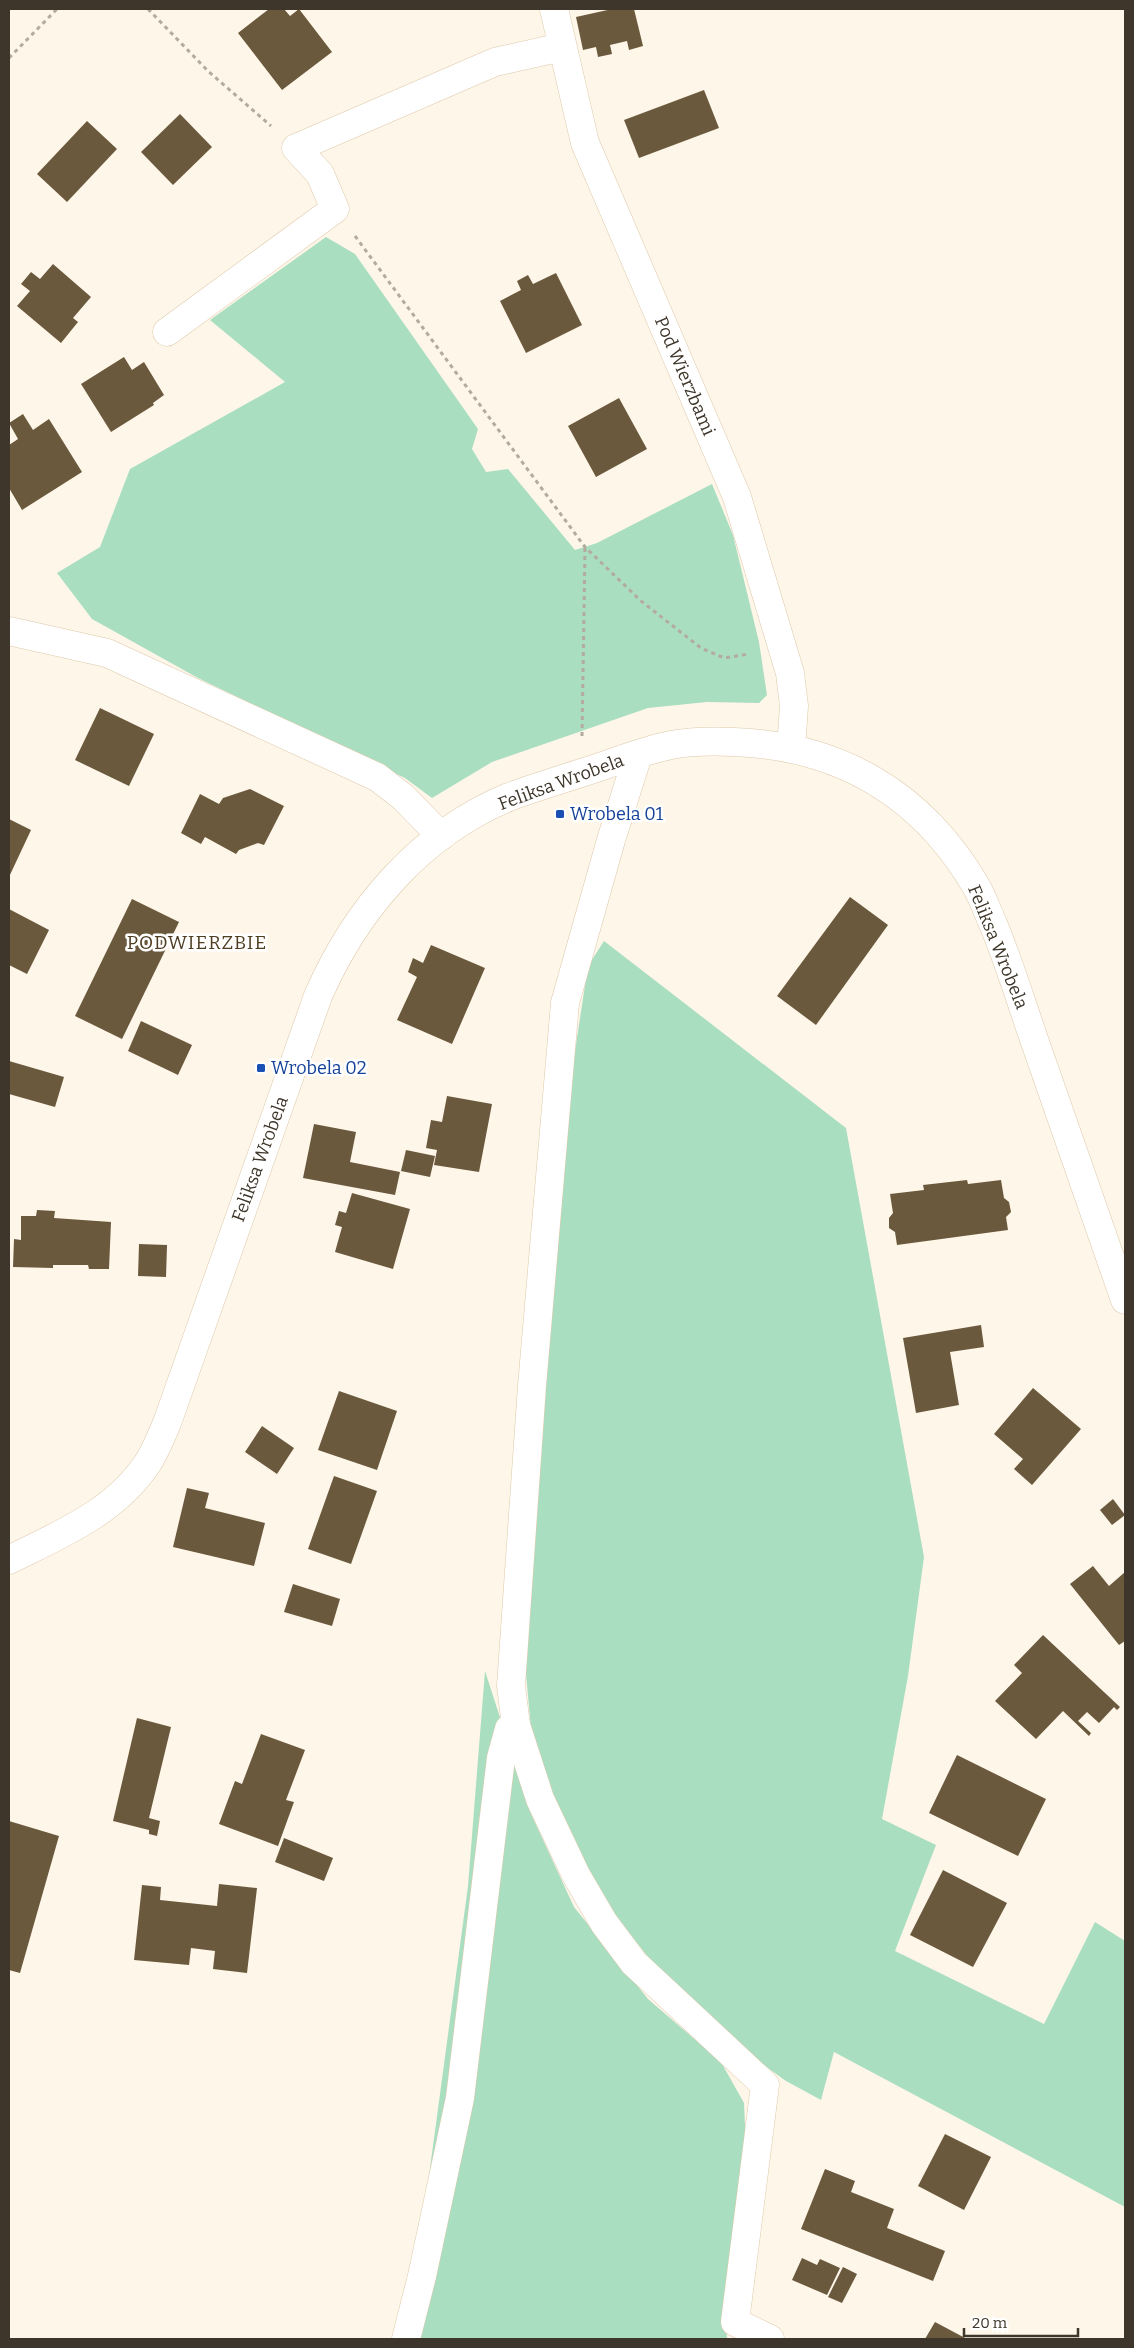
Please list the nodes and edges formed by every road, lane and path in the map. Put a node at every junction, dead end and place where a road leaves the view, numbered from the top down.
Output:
1 (57, 9) edge
2 (148, 9) edge
3 (554, 9) edge
4 (562, 47) junction
5 (9, 58) edge
6 (296, 148) junction
7 (335, 209) junction
8 (167, 332) dead end
9 (585, 547) junction
10 (9, 631) edge
11 (782, 644) junction
12 (582, 739) dead end
13 (792, 748) junction
14 (638, 755) junction
15 (441, 836) junction
16 (1125, 1300) edge
17 (9, 1560) edge
18 (516, 1725) junction
19 (406, 2339) edge
20 (770, 2339) edge

1 - 5 path
2 - 6 path
3 - 4 street, Pod Wierzbami
4 - 6 street
4 - 11 street, Pod Wierzbami
6 - 7 street
7 - 8 street
7 - 9 path
9 - 11 path
9 - 12 path
10 - 15 street
11 - 13 street, Pod Wierzbami
13 - 14 street, Feliksa Wrobela
13 - 16 street, Feliksa Wrobela
14 - 15 street, Feliksa Wrobela
14 - 18 street
15 - 17 street, Feliksa Wrobela
18 - 19 street
18 - 20 street

